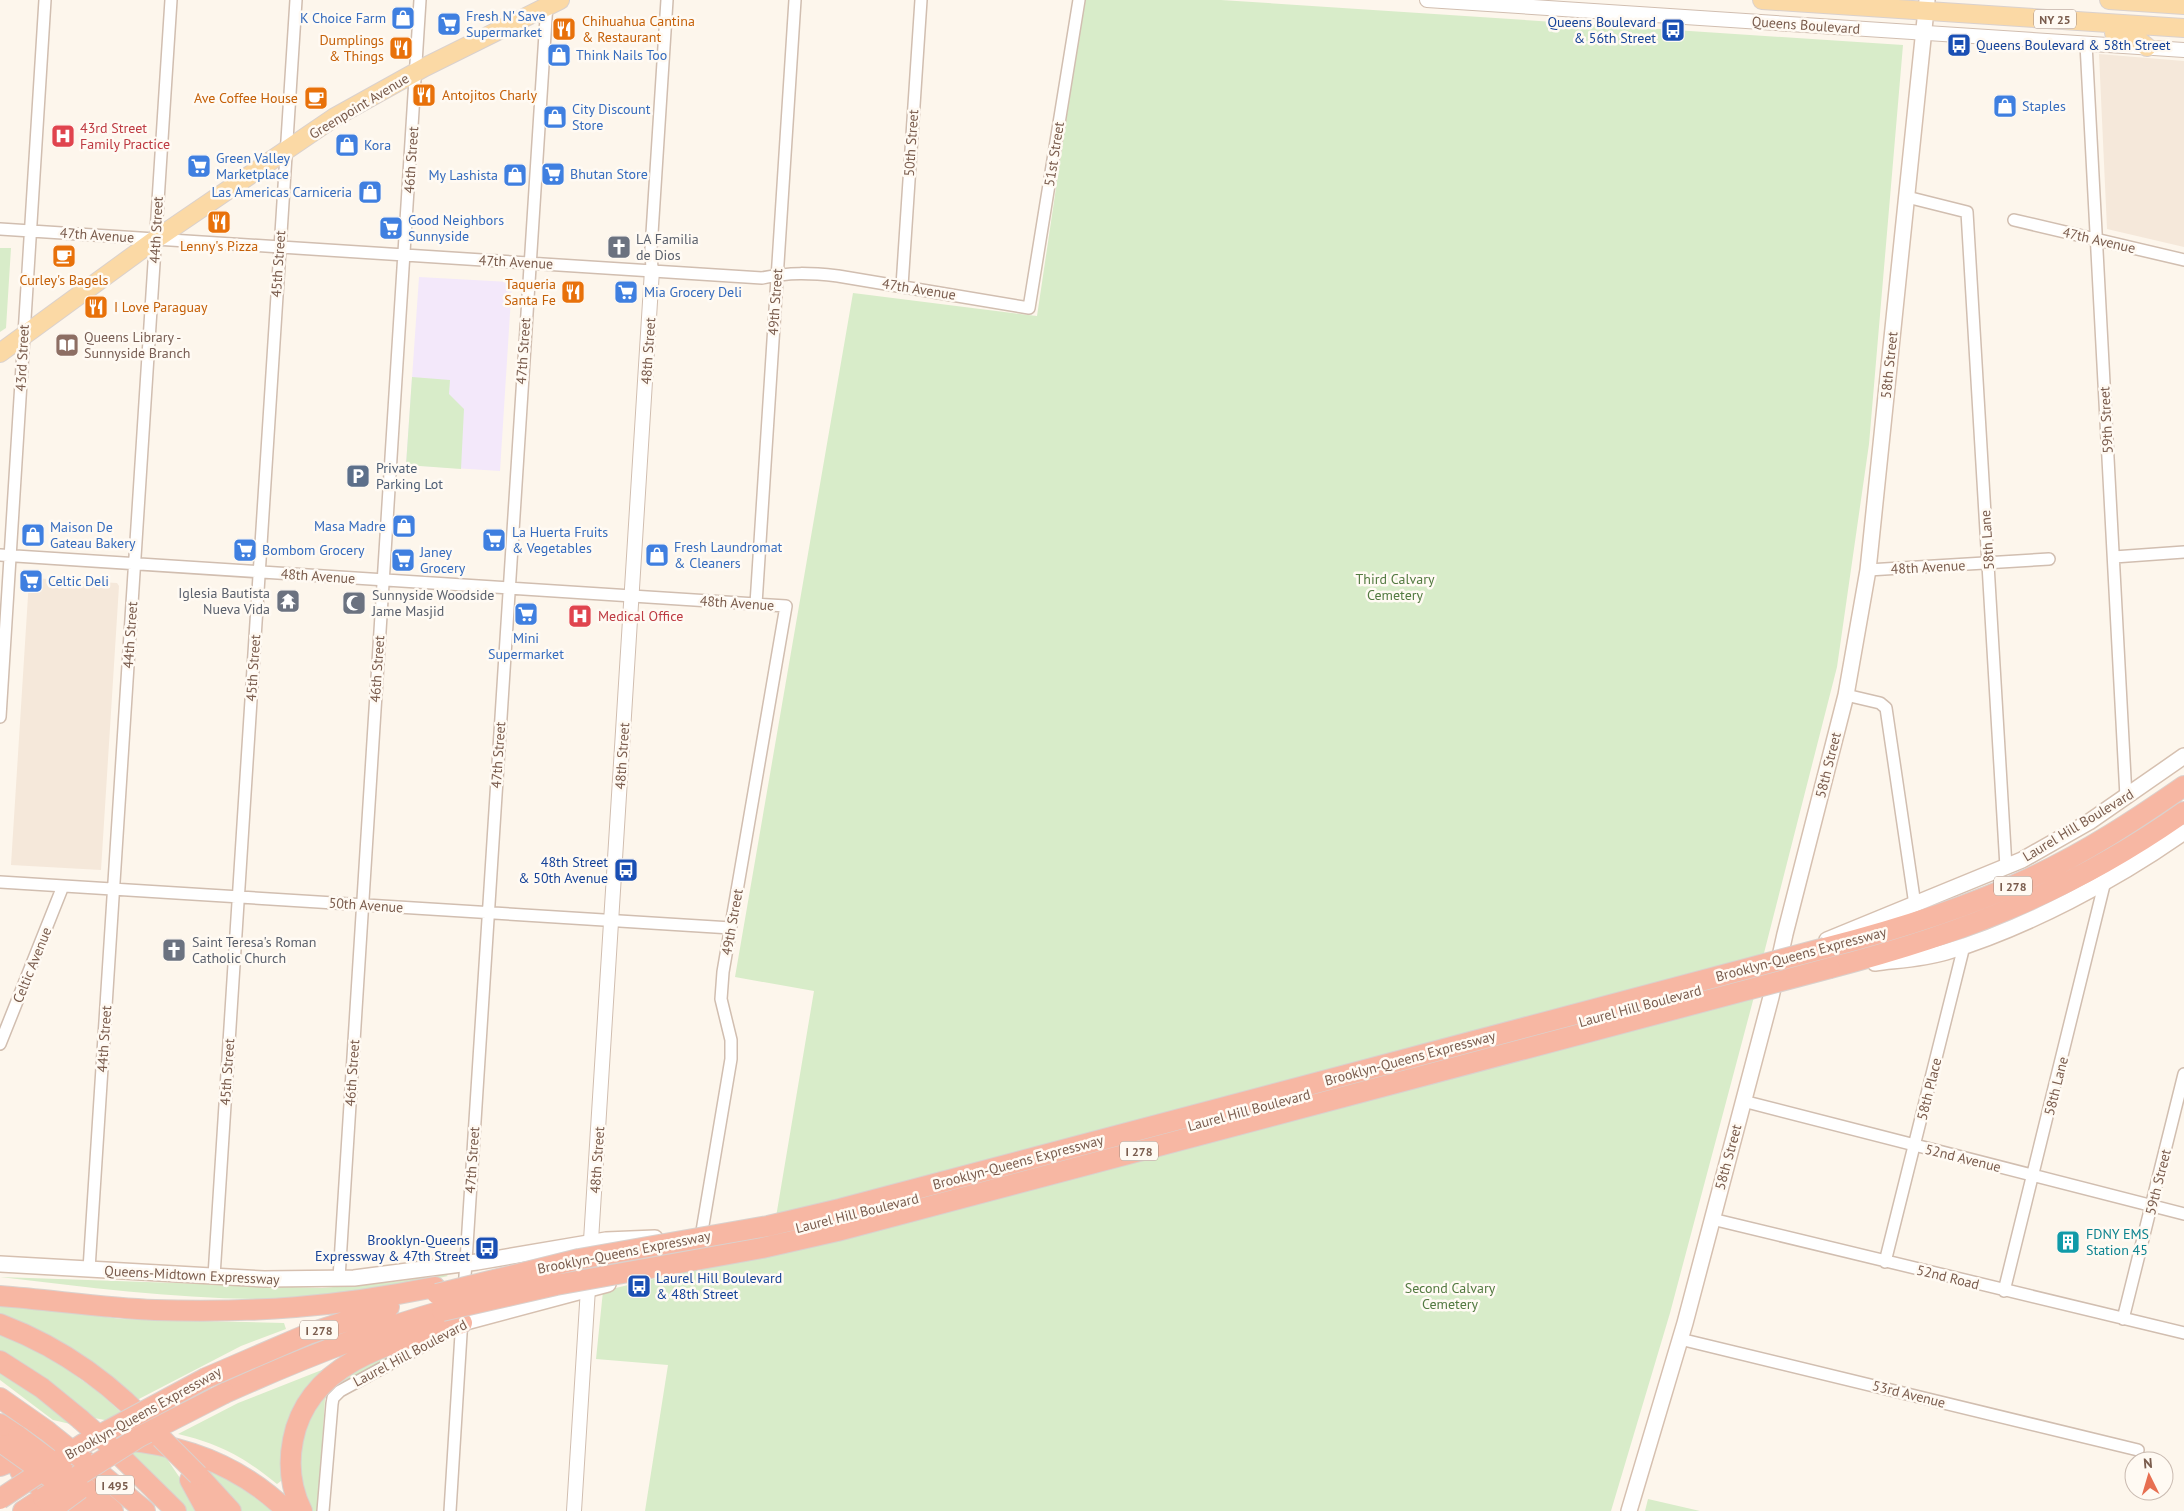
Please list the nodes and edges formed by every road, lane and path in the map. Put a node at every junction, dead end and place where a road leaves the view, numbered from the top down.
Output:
1 (44, 0) edge
2 (171, 0) edge
3 (296, 0) edge
4 (420, 0) edge
5 (667, 0) edge
6 (795, 0) edge
7 (921, 0) edge
8 (1079, 0) edge
9 (1427, 0) edge
10 (1762, 0) edge
11 (2109, 0) edge
12 (1449, 1) edge
13 (551, 2) edge
14 (1926, 5) edge
15 (2184, 5) edge
16 (2058, 19) junction
17 (2184, 28) edge
18 (1922, 33) junction
19 (2086, 44) junction
20 (2147, 47) junction
21 (2184, 50) edge
22 (416, 72) junction
23 (286, 152) junction
24 (1907, 197) junction
25 (2014, 220) dead end
26 (0, 229) edge
27 (30, 231) junction
28 (2096, 239) junction
29 (156, 240) junction
30 (280, 247) junction
31 (404, 255) junction
32 (2184, 260) edge
33 (529, 263) junction
34 (652, 270) junction
35 (776, 275) junction
36 (902, 286) junction
37 (1030, 308) joint
38 (24, 336) junction
39 (0, 353) edge
40 (2184, 552) edge
41 (5, 556) edge
42 (2114, 557) junction
43 (2049, 559) dead end
44 (134, 564) junction
45 (1989, 564) junction
46 (1868, 570) junction
47 (259, 572) junction
48 (383, 580) junction
49 (508, 588) junction
50 (633, 596) junction
51 (756, 604) junction
52 (786, 606) joint
53 (1846, 695) junction
54 (0, 717) edge
55 (2184, 756) edge
56 (2184, 786) edge
57 (2126, 797) junction
58 (2184, 812) edge
59 (2184, 832) edge
60 (2006, 867) junction
61 (2105, 881) junction
62 (0, 882) edge
63 (63, 886) junction
64 (114, 889) junction
65 (238, 897) junction
66 (362, 905) junction
67 (1915, 905) junction
68 (488, 913) junction
69 (612, 920) junction
70 (731, 928) junction
71 (1964, 946) junction
72 (1777, 970) junction
73 (0, 1044) edge
74 (2184, 1074) edge
75 (1743, 1101) junction
76 (1915, 1146) junction
77 (2034, 1176) junction
78 (2152, 1205) junction
79 (2184, 1214) edge
80 (1712, 1219) junction
81 (779, 1233) junction
82 (701, 1237) junction
83 (592, 1242) junction
84 (1885, 1262) junction
85 (466, 1263) junction
86 (0, 1264) edge
87 (89, 1269) junction
88 (214, 1276) junction
89 (339, 1278) junction
90 (0, 1285) edge
91 (589, 1289) junction
92 (2004, 1290) junction
93 (0, 1296) edge
94 (438, 1298) junction
95 (187, 1309) junction
96 (2123, 1319) junction
97 (462, 1323) junction
98 (0, 1324) edge
99 (2184, 1333) edge
100 (1680, 1339) junction
101 (0, 1361) edge
102 (0, 1398) edge
103 (0, 1424) edge
104 (142, 1428) junction
105 (6, 1445) edge
106 (2138, 1450) dead end
107 (0, 1466) edge
108 (58, 1475) junction
109 (194, 1478) junction
110 (0, 1499) edge
111 (60, 1507) edge
112 (23, 1511) edge
113 (28, 1511) edge
114 (92, 1511) edge
115 (113, 1511) edge
116 (146, 1511) edge
117 (176, 1511) edge
118 (207, 1511) edge
119 (232, 1511) edge
120 (287, 1511) edge
121 (302, 1511) edge
122 (323, 1511) edge
123 (450, 1511) edge
124 (574, 1511) edge
125 (1629, 1511) edge

1 - 27 street, 43rd Street
2 - 29 street, 44th Street
3 - 23 street, 45th Street
4 - 22 street, 46th Street
5 - 34 street, 48th Street
6 - 35 street, 49th Street
7 - 36 street, 50th Street
8 - 37 street, 51st Street
9 - 12 street, Queens Boulevard
10 - 14 main road, Queens Boulevard / NY 25
11 - 15 main road
12 - 18 street, Queens Boulevard
13 - 22 main road, Greenpoint Avenue
13 - 33 street, 47th Street
14 - 16 main road, Queens Boulevard / NY 25
14 - 18 main road, 58th Street
16 - 17 main road, Queens Boulevard / NY 25
16 - 20 main road
18 - 19 street, Queens Boulevard
18 - 24 main road, 58th Street
19 - 20 street, Queens Boulevard
19 - 28 street, 59th Street
20 - 21 street, Queens Boulevard
22 - 23 main road, Greenpoint Avenue
22 - 31 street, 46th Street
23 - 29 main road, Greenpoint Avenue
23 - 30 street, 45th Street
24 - 45 street, 58th Lane
24 - 46 main road, 58th Street
25 - 28 street, 47th Avenue
26 - 27 street, 47th Avenue
27 - 29 street, 47th Avenue
27 - 38 street, 43rd Street
28 - 32 street, 47th Avenue
28 - 42 street, 59th Street
29 - 30 street, 47th Avenue
29 - 38 main road, Greenpoint Avenue
29 - 44 street, 44th Street
30 - 31 street, 47th Avenue
30 - 47 street, 45th Street
31 - 33 street, 47th Avenue
31 - 48 street, 46th Street
33 - 34 street, 47th Avenue
33 - 49 street, 47th Street
34 - 35 street, 47th Avenue
34 - 50 street, 48th Street
35 - 36 street, 47th Avenue
35 - 51 street, 49th Street
36 - 37 street, 47th Avenue
38 - 39 main road, Greenpoint Avenue
38 - 41 street, 43rd Street
40 - 42 street
41 - 44 street, 48th Avenue
41 - 54 street, 43rd Street
42 - 57 street, 59th Street
43 - 45 street, 48th Avenue
44 - 47 street, 48th Avenue
44 - 64 street, 44th Street
45 - 46 street, 48th Avenue
45 - 60 street, 58th Lane
46 - 53 main road, 58th Street
47 - 48 street, 48th Avenue
47 - 65 street, 45th Street
48 - 49 street, 48th Avenue
48 - 66 street, 46th Street
49 - 50 street, 48th Avenue
49 - 68 street, 47th Street
50 - 51 street, 48th Avenue
50 - 69 street, 48th Street
51 - 52 street, 48th Avenue
52 - 70 street, 49th Street
53 - 67 street
53 - 72 main road, 58th Street
55 - 57 main road, Laurel Hill Boulevard
56 - 94 highway, Brooklyn-Queens Expressway / I 278, bridge
57 - 60 main road, Laurel Hill Boulevard
58 - 94 highway, Brooklyn-Queens Expressway / I 278, bridge
59 - 61 main road, Laurel Hill Boulevard
60 - 67 main road, Laurel Hill Boulevard
61 - 71 main road, Laurel Hill Boulevard
61 - 77 street, 58th Lane
62 - 63 street, 50th Avenue
63 - 64 street, 50th Avenue
63 - 73 street, Celtic Avenue
64 - 65 street, 50th Avenue
64 - 87 street, 44th Street
65 - 66 street, 50th Avenue
65 - 88 street, 45th Street
66 - 68 street, 50th Avenue
66 - 89 street, 46th Street
67 - 72 main road, Laurel Hill Boulevard
68 - 69 street, 50th Avenue
68 - 85 street, 47th Street
69 - 70 street, 50th Avenue
69 - 83 street, 48th Street
70 - 82 street, 49th Street
71 - 72 main road, Laurel Hill Boulevard
71 - 76 street, 58th Place
72 - 75 main road, 58th Street
72 - 81 main road, Laurel Hill Boulevard
74 - 78 street, 59th Street
75 - 76 street, 52nd Avenue
75 - 80 main road, 58th Street
76 - 77 street, 52nd Avenue
76 - 84 street, 58th Place
77 - 78 street, 52nd Avenue
77 - 92 street, 58th Lane
78 - 79 street, 52nd Avenue
78 - 96 street, 59th Street
80 - 84 street, 52nd Road
80 - 100 main road, 58th Street
81 - 82 main road, Laurel Hill Boulevard
81 - 91 main road, Laurel Hill Boulevard
82 - 83 main road, Laurel Hill Boulevard
83 - 85 main road, Brooklyn-Queens Expressway
83 - 91 street, 48th Street
84 - 92 street, 52nd Road
85 - 89 main road, Brooklyn-Queens Expressway
85 - 97 street, 47th Street
86 - 87 main road, Queens-Midtown Expressway
87 - 88 main road, Queens-Midtown Expressway
88 - 89 main road, Queens-Midtown Expressway
90 - 95 highway
91 - 97 main road, Laurel Hill Boulevard
91 - 124 street, 48th Street
92 - 96 street, 52nd Road
93 - 95 highway
94 - 95 highway
94 - 104 highway, Brooklyn-Queens Expressway / I 278, bridge
94 - 110 highway, Brooklyn-Queens Expressway / I 278, bridge
96 - 99 street, 52nd Road
97 - 121 highway
97 - 122 street, Laurel Hill Boulevard
97 - 123 street, 47th Street
98 - 104 highway
100 - 106 street, 53rd Avenue
100 - 125 main road, 58th Street
101 - 117 highway, bridge
102 - 116 highway, I 495, bridge
103 - 105 highway, I 495
104 - 109 highway, bridge
104 - 111 highway, Brooklyn-Queens Expressway / I 278, bridge
105 - 108 highway, I 495, bridge
105 - 111 highway
107 - 120 highway
108 - 114 highway
108 - 115 highway, I 495
109 - 118 highway
109 - 119 highway
111 - 112 highway, Brooklyn-Queens Expressway / I 278
111 - 113 highway, Brooklyn-Queens Expressway / I 278

